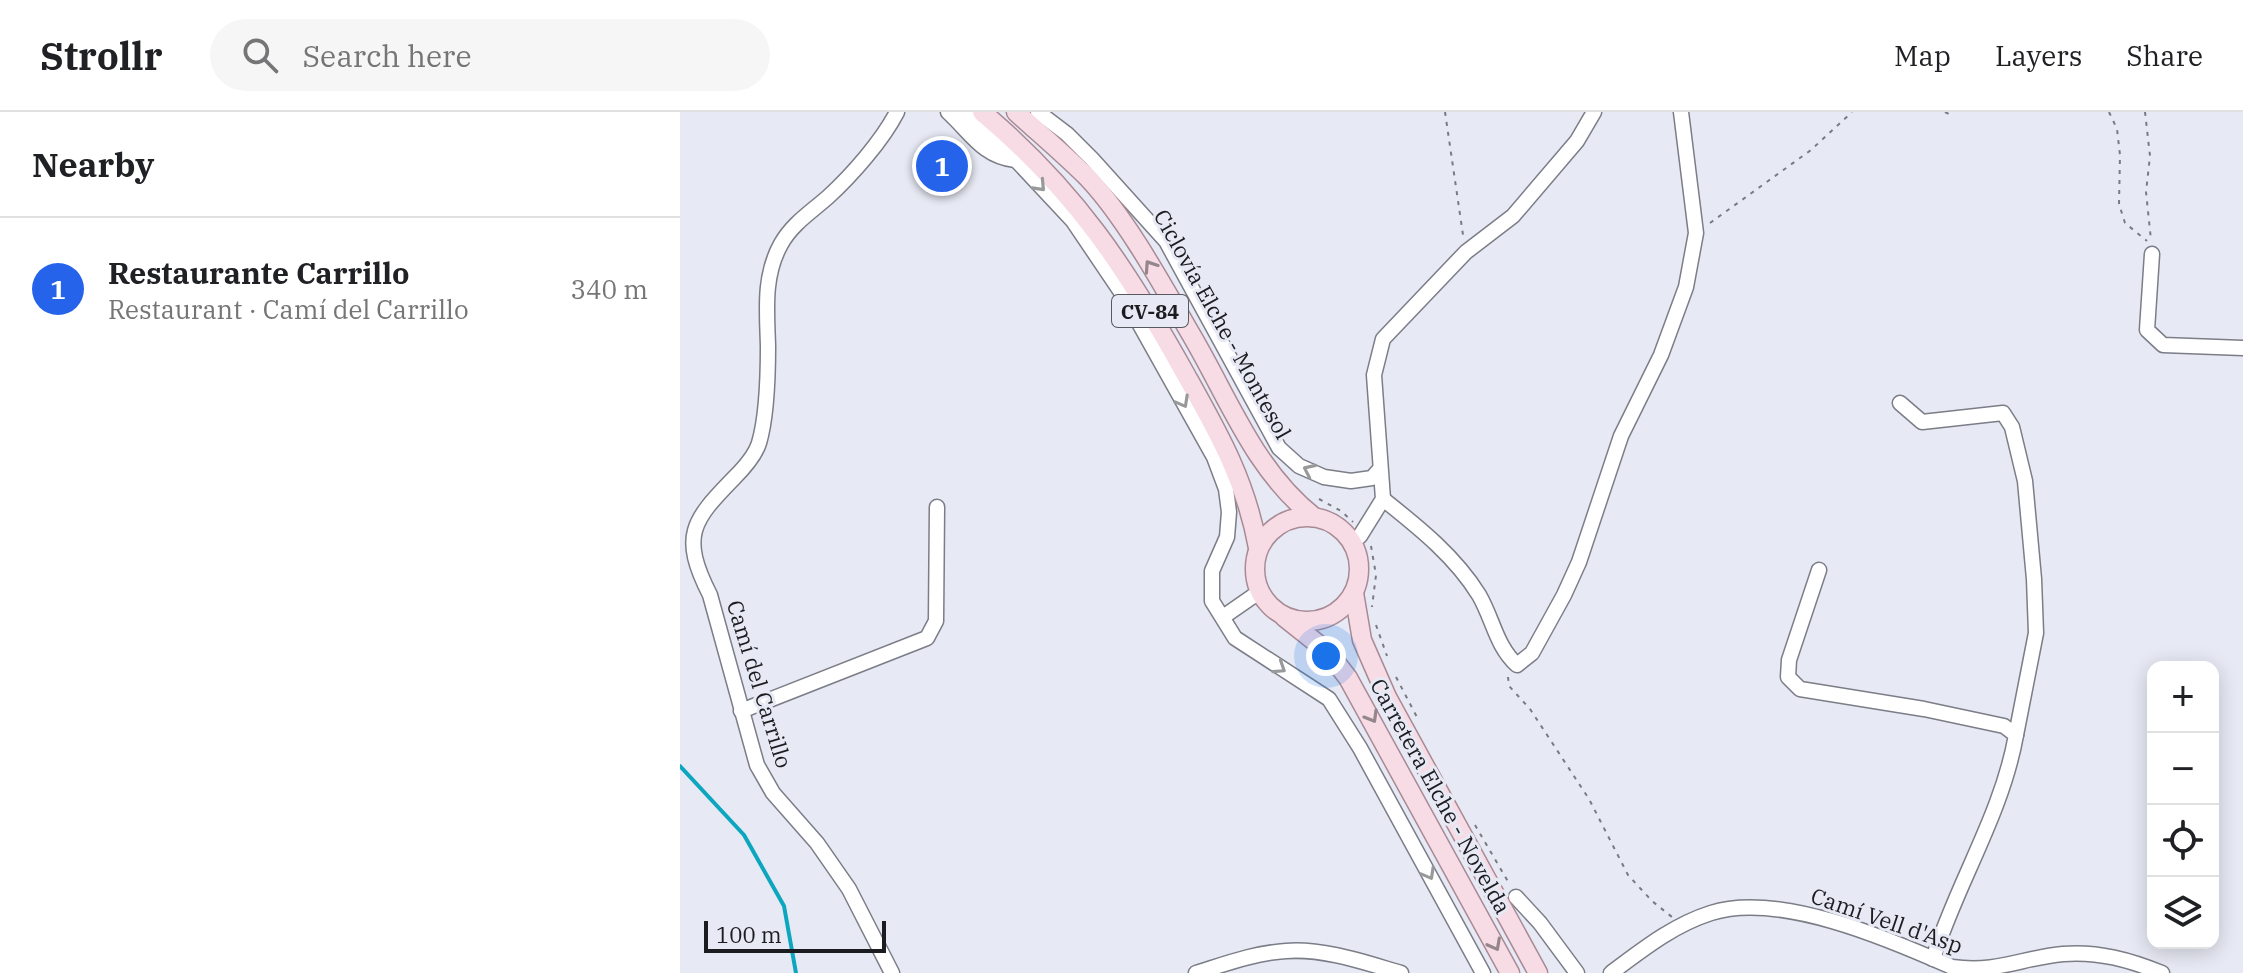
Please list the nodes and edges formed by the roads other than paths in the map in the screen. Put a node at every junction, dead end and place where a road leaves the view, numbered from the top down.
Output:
1 (897, 112) edge
2 (948, 112) edge
3 (965, 112) edge
4 (982, 112) edge
5 (1016, 112) edge
6 (1038, 112) edge
7 (1594, 112) edge
8 (1681, 112) edge
9 (1016, 160) junction
10 (2152, 254) dead end
11 (2243, 348) edge
12 (1900, 403) dead end
13 (1380, 469) junction
14 (1383, 499) junction
15 (937, 507) dead end
16 (1314, 517) junction
17 (1357, 536) junction
18 (1258, 548) junction
19 (1819, 570) dead end
20 (1259, 592) junction
21 (1354, 593) junction
22 (1223, 617) junction
23 (1284, 617) junction
24 (741, 711) junction
25 (2016, 735) junction
26 (1516, 897) road end
27 (1933, 959) junction
28 (892, 973) edge
29 (1196, 973) edge
30 (1401, 973) edge
31 (1483, 973) edge
32 (1510, 973) edge
33 (1538, 973) edge
34 (1577, 973) edge
35 (1611, 973) edge
36 (2162, 973) edge

1 - 24 street, Camí del Carrillo
2 - 9 street
3 - 9 street
4 - 18 main road, CV-84
16 -> 5 main road, CV-84
13 -> 6 street
7 - 13 street
8 - 14 street
9 -> 22 street
10 - 11 street
12 - 25 street
13 - 14 street
14 - 17 street
15 - 24 street
16 - 17 main road, CV-84
16 - 18 main road
17 - 21 main road
18 - 20 main road, CV-84
19 - 25 street
20 - 22 street
20 - 23 main road
21 - 23 main road
21 - 33 main road, Carretera Elche - Novelda
22 -> 31 street
23 -> 32 main road, Carretera Elche - Novelda
24 - 28 street, Camí del Carrillo
25 - 27 street
26 - 34 street
27 - 35 street, Camí Vell d'Asp
27 - 36 street, Camí Vell d'Asp
29 - 30 street

